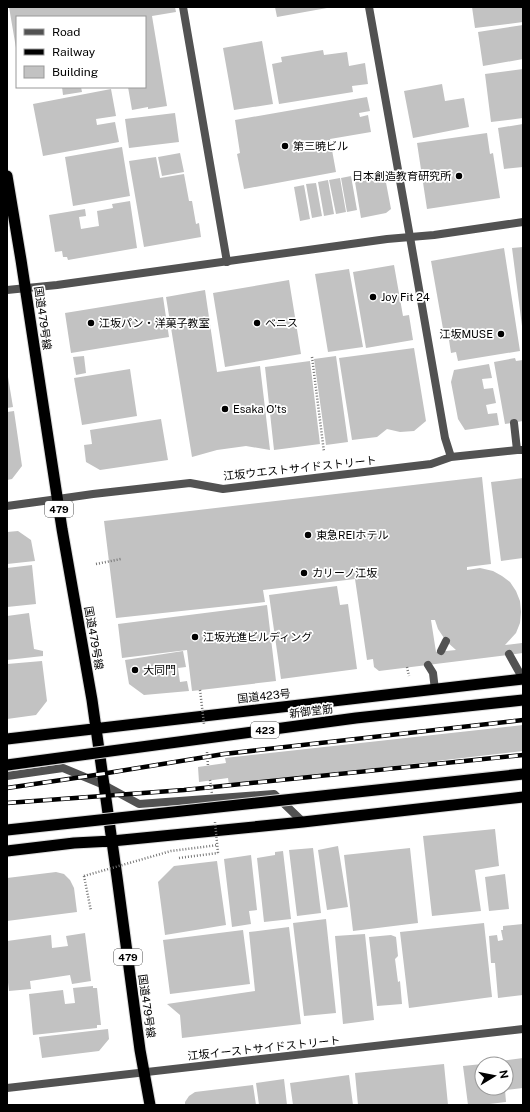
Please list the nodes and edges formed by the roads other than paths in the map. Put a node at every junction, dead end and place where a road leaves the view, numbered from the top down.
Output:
1 (183, 7) edge
2 (369, 7) edge
3 (7, 176) edge
4 (523, 222) edge
5 (410, 237) junction
6 (227, 262) junction
7 (26, 288) junction
8 (7, 290) edge
9 (514, 423) dead end
10 (520, 450) edge
11 (451, 457) junction
12 (58, 499) junction
13 (7, 506) edge
14 (446, 642) dead end
15 (442, 651) dead end
16 (509, 654) dead end
17 (432, 664) dead end
18 (523, 679) edge
19 (435, 690) junction
20 (523, 700) edge
21 (96, 729) junction
22 (7, 740) edge
23 (7, 765) edge
24 (523, 774) edge
25 (7, 776) edge
26 (104, 785) junction
27 (523, 797) edge
28 (304, 822) junction
29 (7, 830) edge
30 (112, 841) junction
31 (7, 851) edge
32 (523, 1029) edge
33 (144, 1072) junction
34 (7, 1088) edge
35 (150, 1105) edge

1 - 6 street
2 - 5 street
3 - 7 highway, 国道479号線 / 479
4 - 5 street
5 - 6 street
5 - 11 street
6 - 7 street
7 - 8 street
7 - 12 highway, 国道479号線 / 479
9 - 10 street
10 - 11 street, 江坂ウエストサイドストリート
11 - 12 street, 江坂ウエストサイドストリート
12 - 13 street, 江坂ウエストサイドストリート
12 - 21 highway, 国道479号線 / 479
14 - 15 street
16 - 18 street
17 - 19 street
18 - 19 highway, 国道423号 / 423
19 - 21 highway, 国道423号 / 423
20 - 23 highway, 新御堂筋 / 423, bridge
21 - 22 highway, 国道423号 / 423
21 - 26 highway, 国道479号線 / 479
24 - 29 highway, bridge
25 - 26 street
26 - 28 street
26 - 30 highway, 国道479号線 / 479
27 - 28 highway
28 - 30 highway
30 - 31 highway
30 - 33 highway, 国道479号線 / 479
32 - 33 street, 江坂イーストサイドストリート
33 - 34 street, 江坂イーストサイドストリート
33 - 35 highway, 国道479号線 / 479

